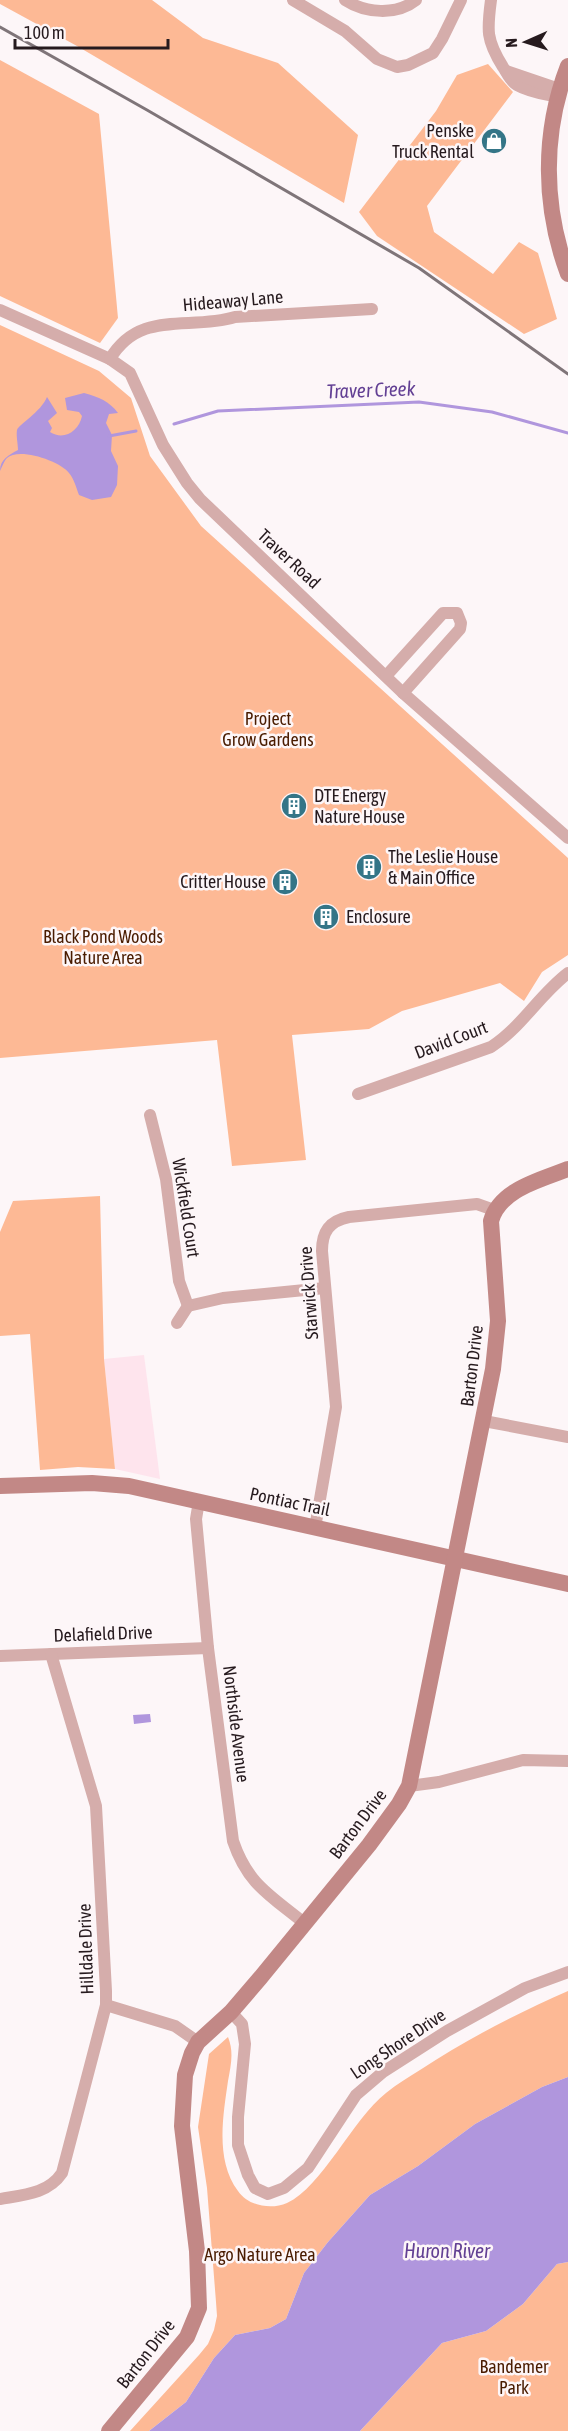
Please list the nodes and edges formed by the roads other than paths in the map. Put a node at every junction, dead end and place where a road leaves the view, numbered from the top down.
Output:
1 (293, 0) edge
2 (345, 0) edge
3 (416, 0) edge
4 (461, 0) edge
5 (491, 0) edge
6 (568, 66) edge
7 (558, 93) junction
8 (568, 274) edge
9 (372, 309) dead end
10 (0, 310) edge
11 (110, 359) junction
12 (386, 676) junction
13 (403, 693) junction
14 (568, 838) edge
15 (568, 973) edge
16 (358, 1094) dead end
17 (150, 1114) dead end
18 (568, 1169) edge
19 (494, 1210) junction
20 (325, 1288) junction
21 (188, 1306) junction
22 (177, 1323) dead end
23 (484, 1420) junction
24 (568, 1437) edge
25 (0, 1486) edge
26 (199, 1501) junction
27 (315, 1528) junction
28 (456, 1557) junction
29 (568, 1584) edge
30 (208, 1648) junction
31 (51, 1654) junction
32 (0, 1656) edge
33 (568, 1761) edge
34 (409, 1786) junction
35 (304, 1923) junction
36 (568, 1972) edge
37 (106, 2005) junction
38 (231, 2012) junction
39 (198, 2042) junction
40 (0, 2199) edge
41 (109, 2431) edge

1 - 4 street
2 - 3 street
5 - 7 street
6 - 7 main road
7 - 8 main road
9 - 11 street, Hideaway Lane
10 - 11 street, Traver Road
11 - 12 street, Traver Road
12 - 13 street, Traver Road
12 - 13 street
13 - 14 street, Traver Road
15 - 16 street, David Court
17 - 21 street, Wickfield Court
18 - 19 main road
19 - 20 street, Starwick Drive
19 - 23 main road, Barton Drive
20 - 21 street
20 - 27 street, Starwick Drive
21 - 22 street
23 - 24 street
23 - 28 main road, Barton Drive
25 - 26 main road, Pontiac Trail
26 - 27 main road, Pontiac Trail
26 - 30 street, Northside Avenue
27 - 28 main road, Pontiac Trail
28 - 29 main road, Pontiac Trail
28 - 34 main road, Barton Drive
30 - 31 street, Delafield Drive
30 - 35 street, Northside Avenue
31 - 32 street, Delafield Drive
31 - 37 street, Hilldale Drive
33 - 34 street
34 - 35 main road, Barton Drive
35 - 38 main road, Barton Drive
36 - 38 street, Long Shore Drive
37 - 39 street
37 - 40 street, Hilldale Drive
38 - 39 main road, Barton Drive
39 - 41 main road, Barton Drive

